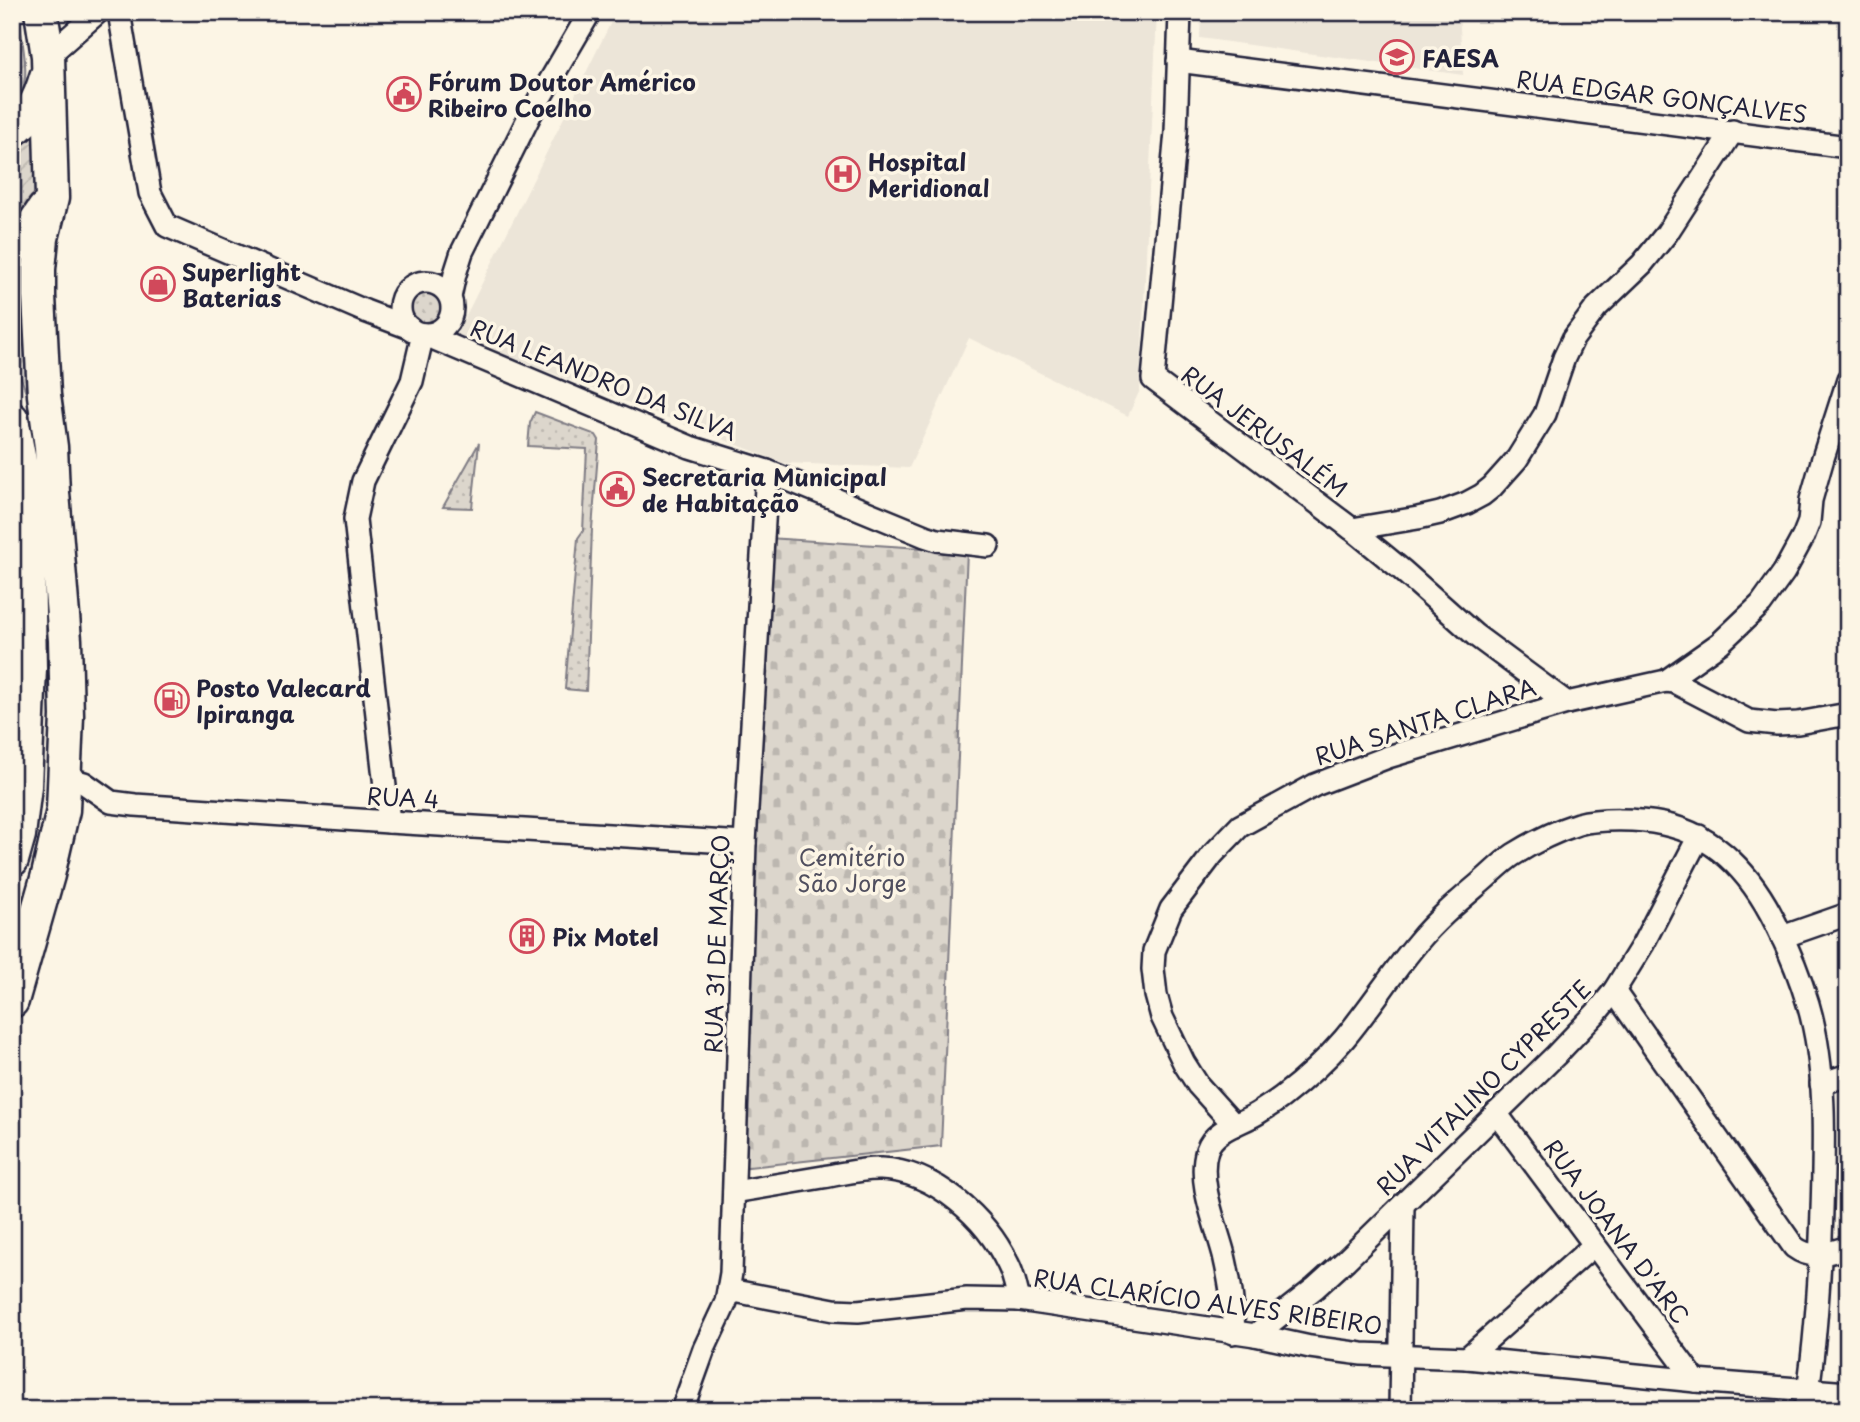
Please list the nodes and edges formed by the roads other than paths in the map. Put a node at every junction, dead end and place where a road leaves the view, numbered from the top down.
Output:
1 (41, 12) edge
2 (98, 12) edge
3 (118, 12) edge
4 (590, 12) edge
5 (1180, 12) edge
6 (48, 56) junction
7 (1178, 61) junction
8 (12, 131) edge
9 (1733, 131) junction
10 (1848, 147) edge
11 (52, 198) junction
12 (12, 248) edge
13 (462, 252) junction
14 (412, 286) junction
15 (450, 297) junction
16 (365, 311) junction
17 (416, 331) junction
18 (1848, 380) edge
19 (12, 419) edge
20 (767, 471) junction
21 (1352, 529) junction
22 (988, 546) dead end
23 (30, 668) junction
24 (1666, 681) junction
25 (1567, 703) junction
26 (1848, 714) edge
27 (64, 777) junction
28 (389, 822) junction
29 (1699, 836) junction
30 (745, 843) junction
31 (12, 860) edge
32 (1848, 914) edge
33 (1782, 937) junction
34 (1614, 991) junction
35 (12, 1001) edge
36 (1848, 1075) edge
37 (1821, 1084) junction
38 (1496, 1113) junction
39 (1234, 1125) junction
40 (734, 1192) junction
41 (1403, 1205) junction
42 (1594, 1245) junction
43 (1848, 1247) edge
44 (1820, 1254) junction
45 (729, 1290) junction
46 (1019, 1300) junction
47 (1233, 1333) junction
48 (1255, 1335) junction
49 (1400, 1355) junction
50 (1467, 1358) junction
51 (1696, 1381) junction
52 (1848, 1394) edge
53 (1807, 1400) edge
54 (682, 1410) edge
55 (1400, 1410) edge

1 - 6 main road
2 - 6 street
3 - 16 street, RUA LEANDRO DA SILVA
4 - 13 street
5 - 7 street, RUA JERUSALÉM
6 - 8 main road
6 - 11 main road
7 - 9 street, RUA EDGAR GONÇALVES
7 - 21 street, RUA JERUSALÉM
9 - 10 street, RUA EDGAR GONÇALVES
9 - 21 street
11 - 12 main road
11 - 27 main road
13 - 14 street
13 - 15 street
14 - 15 street
14 - 16 street
14 - 17 street
15 - 17 street
16 - 17 street, RUA LEANDRO DA SILVA
17 - 20 street, RUA LEANDRO DA SILVA
17 - 28 street
18 - 24 street
19 - 23 main road
20 - 22 street, RUA LEANDRO DA SILVA
20 - 30 street, RUA 31 DE MARÇO
21 - 25 street, RUA JERUSALÉM
23 - 27 main road
23 - 31 main road
24 - 25 street, RUA SANTA CLARA
24 - 26 street
25 - 39 street, RUA SANTA CLARA
27 - 28 street, RUA 4
27 - 35 main road
28 - 30 street, RUA 4
29 - 33 street
29 - 34 street, RUA VITALINO CYPRESTE
29 - 39 street
30 - 40 street, RUA 31 DE MARÇO
32 - 33 street
33 - 37 street
34 - 38 street, RUA VITALINO CYPRESTE
34 - 44 street
36 - 37 street
37 - 44 street
38 - 41 street, RUA VITALINO CYPRESTE
38 - 42 street, RUA JOANA D'ARC
39 - 47 street
40 - 45 street, RUA 31 DE MARÇO
40 - 46 street
41 - 48 street, RUA VITALINO CYPRESTE
41 - 49 street
42 - 50 street
42 - 51 street, RUA JOANA D'ARC
43 - 44 street
44 - 53 street
45 - 46 street, RUA CLARÍCIO ALVES RIBEIRO
45 - 54 street, RUA 31 DE MARÇO
46 - 47 street, RUA CLARÍCIO ALVES RIBEIRO
47 - 48 street, RUA CLARÍCIO ALVES RIBEIRO
48 - 49 street, RUA CLARÍCIO ALVES RIBEIRO
49 - 50 street, RUA CLARÍCIO ALVES RIBEIRO
49 - 55 street
50 - 51 street, RUA CLARÍCIO ALVES RIBEIRO
51 - 53 street, RUA CLARÍCIO ALVES RIBEIRO
52 - 53 street, RUA CLARÍCIO ALVES RIBEIRO

